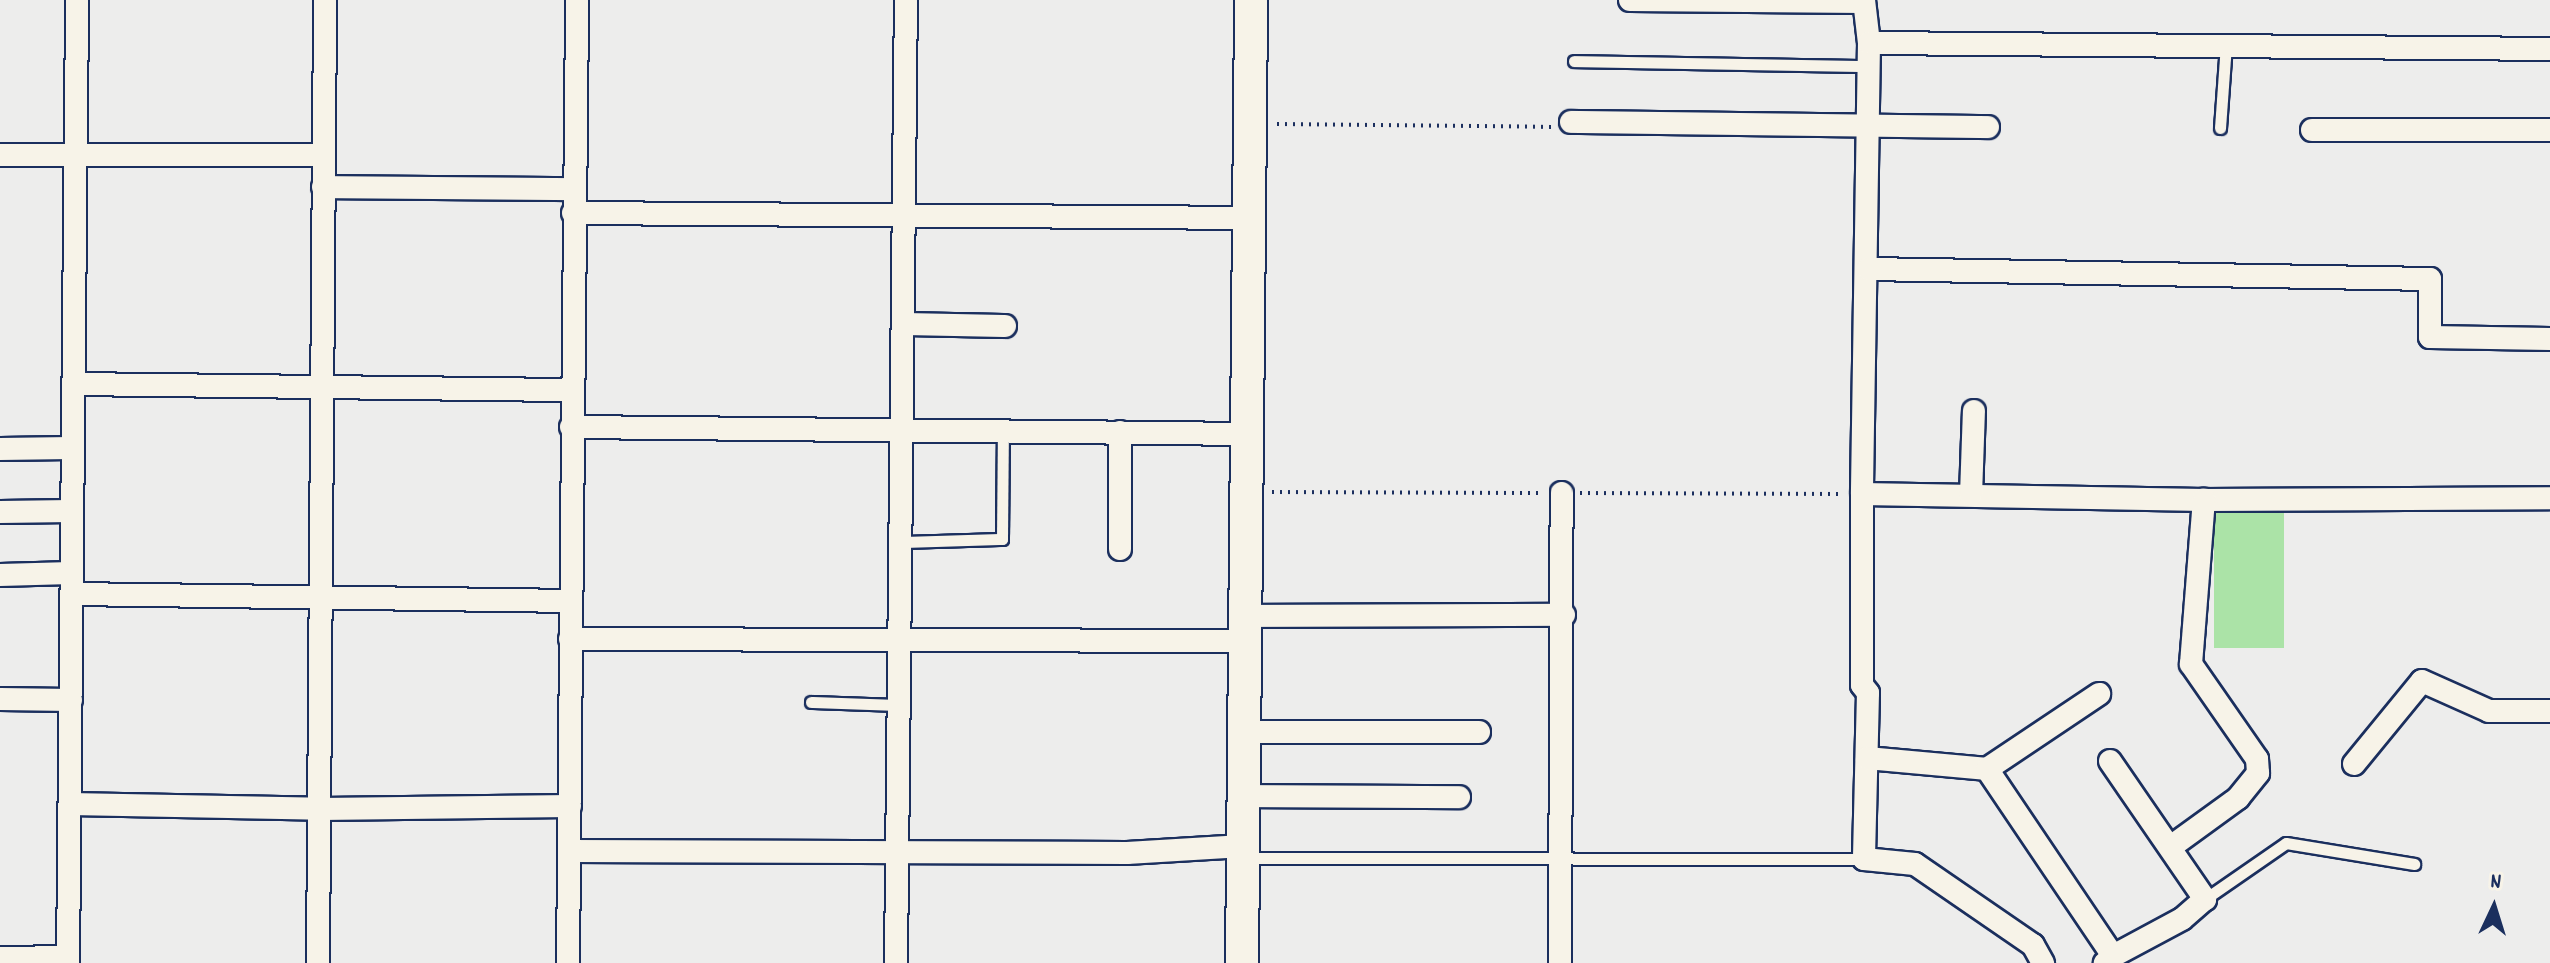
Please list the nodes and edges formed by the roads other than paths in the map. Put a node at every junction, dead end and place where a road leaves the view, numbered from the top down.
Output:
1 (77, 0) edge
2 (325, 0) edge
3 (577, 0) edge
4 (906, 0) edge
5 (1251, 0) edge
6 (1630, 0) edge
7 (1864, 1) edge
8 (2226, 44) junction
9 (2550, 49) edge
10 (1868, 54) junction
11 (1574, 61) dead end
12 (1571, 122) road end
13 (1866, 124) junction
14 (1988, 127) dead end
15 (2220, 128) dead end
16 (2312, 130) dead end
17 (2550, 130) edge
18 (0, 155) edge
19 (76, 155) junction
20 (323, 155) junction
21 (323, 187) junction
22 (573, 189) junction
23 (573, 213) junction
24 (903, 214) junction
25 (1250, 218) junction
26 (1868, 269) junction
27 (904, 324) junction
28 (1005, 326) dead end
29 (2550, 339) edge
30 (73, 384) junction
31 (323, 387) junction
32 (572, 390) junction
33 (1974, 411) dead end
34 (571, 427) junction
35 (902, 429) junction
36 (1003, 430) junction
37 (1120, 432) junction
38 (1247, 434) junction
39 (71, 448) junction
40 (0, 449) edge
41 (1562, 493) dead end
42 (1862, 494) junction
43 (1971, 495) junction
44 (2550, 498) edge
45 (2204, 500) junction
46 (71, 511) junction
47 (0, 512) edge
48 (901, 542) junction
49 (1120, 549) dead end
50 (0, 575) edge
51 (71, 584) junction
52 (322, 597) junction
53 (570, 601) junction
54 (1564, 615) junction
55 (1246, 629) junction
56 (570, 639) junction
57 (900, 639) junction
58 (2099, 694) dead end
59 (0, 699) edge
60 (71, 700) junction
61 (811, 702) dead end
62 (899, 705) junction
63 (2550, 711) edge
64 (1245, 732) junction
65 (1479, 732) dead end
66 (1867, 758) junction
67 (2110, 761) dead end
68 (2354, 764) dead end
69 (1987, 769) junction
70 (1244, 796) junction
71 (1459, 797) dead end
72 (70, 804) junction
73 (570, 806) junction
74 (321, 809) junction
75 (2172, 846) junction
76 (571, 851) junction
77 (898, 852) junction
78 (1243, 852) junction
79 (1864, 859) junction
80 (1561, 860) junction
81 (2414, 864) dead end
82 (2205, 899) junction
83 (0, 958) edge
84 (68, 960) edge
85 (2109, 960) edge
86 (318, 963) edge
87 (568, 963) edge
88 (896, 963) edge
89 (1242, 963) edge
90 (1560, 963) edge
91 (2043, 963) edge

1 - 19 street
2 - 20 street
3 - 22 street
4 - 24 street
5 - 25 street
6 - 7 street
7 - 10 street
8 - 9 street
8 - 10 street
8 - 15 lane
10 - 11 lane
10 - 13 street
12 - 13 street
13 - 14 street
13 - 26 street
16 - 17 street
18 - 19 street
19 - 20 street
19 - 30 street
20 - 21 street
21 - 22 street
21 - 31 street
22 - 23 street
23 - 24 street
23 - 32 street
24 - 25 street
24 - 27 street
25 - 38 street
26 - 29 street
26 - 42 street
27 - 28 street
27 - 35 street
30 - 31 street
30 - 39 street
31 - 32 street
31 - 52 street
32 - 34 street
33 - 43 street
34 - 35 street
34 - 53 street
35 - 36 street
35 - 48 street
36 - 37 street
36 - 48 lane
37 - 38 street
37 - 49 street
38 - 55 street
39 - 40 street
39 - 46 street
41 - 54 street
42 - 43 street
42 - 66 street
43 - 45 street
44 - 45 street
45 - 75 street
46 - 47 street
46 - 51 street
48 - 57 street
50 - 51 street
51 - 52 street
51 - 60 street
52 - 53 street
52 - 74 street
53 - 56 street
54 - 55 street
54 - 80 street
55 - 57 street
55 - 64 street
56 - 57 street
56 - 73 street
57 - 62 street
58 - 69 street
59 - 60 street
60 - 72 street
61 - 62 lane
62 - 77 street
63 - 68 street
64 - 65 street
64 - 70 street
66 - 69 street
66 - 79 street
67 - 75 street
69 - 85 street
70 - 71 street
70 - 78 street
72 - 74 street
72 - 84 street
73 - 74 street
73 - 76 street
74 - 86 street
75 - 82 street
76 - 77 street
76 - 87 street
77 - 78 street
77 - 88 street
78 - 80 lane
78 - 89 street
79 - 80 lane
79 - 91 street
80 - 90 street
81 - 82 lane
82 - 85 street
83 - 84 street

